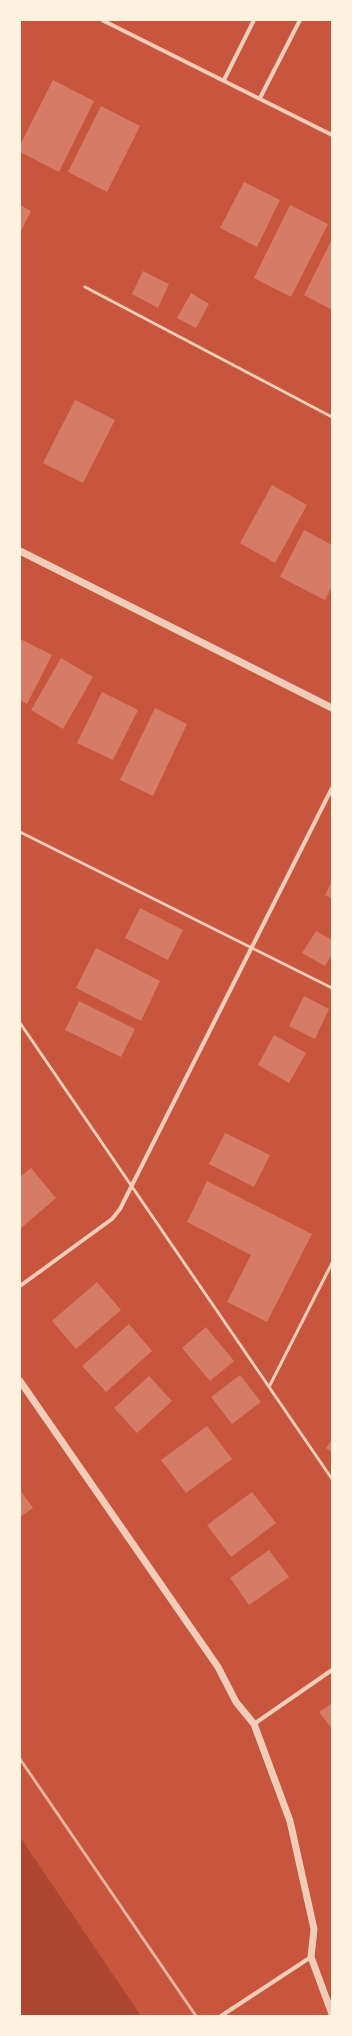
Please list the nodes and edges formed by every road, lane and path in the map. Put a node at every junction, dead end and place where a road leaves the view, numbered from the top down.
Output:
1 (102, 20) edge
2 (254, 20) edge
3 (300, 20) edge
4 (224, 80) junction
5 (260, 98) junction
6 (332, 135) edge
7 (85, 287) dead end
8 (332, 417) edge
9 (20, 551) edge
10 (332, 708) edge
11 (332, 788) edge
12 (20, 832) edge
13 (252, 948) junction
14 (332, 988) edge
15 (20, 1023) edge
16 (132, 1186) junction
17 (332, 1262) edge
18 (20, 1286) edge
19 (20, 1381) edge
20 (269, 1387) junction
21 (332, 1479) edge
22 (332, 1670) edge
23 (254, 1724) junction
24 (311, 1957) junction
25 (332, 2014) edge
26 (221, 2016) edge

1 - 4 street
2 - 4 street
3 - 5 street
4 - 5 street
5 - 6 street
7 - 8 lane
9 - 10 street
11 - 13 street
12 - 13 lane
13 - 14 lane
13 - 16 street
15 - 16 lane
16 - 18 street
16 - 20 lane
17 - 20 lane
19 - 23 street
20 - 21 lane
22 - 23 street
23 - 24 street
24 - 25 street
24 - 26 street

